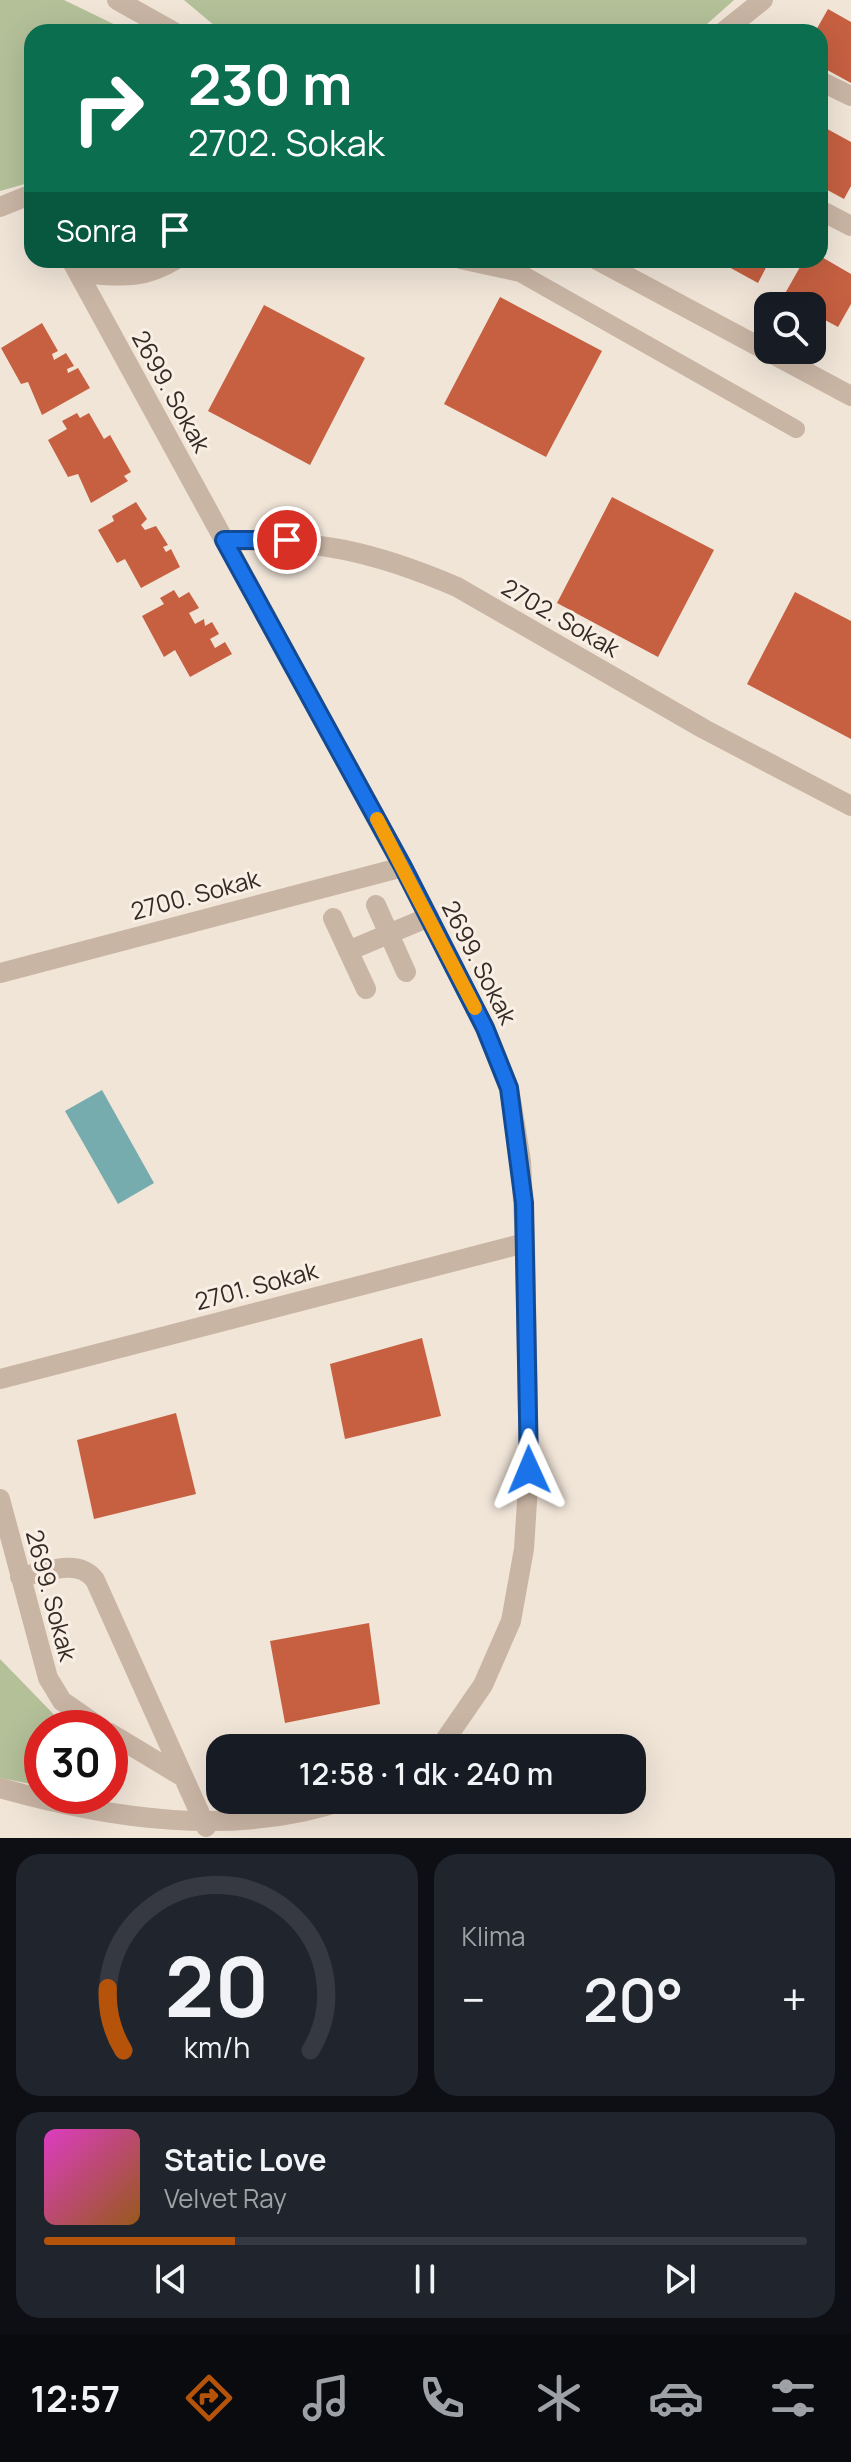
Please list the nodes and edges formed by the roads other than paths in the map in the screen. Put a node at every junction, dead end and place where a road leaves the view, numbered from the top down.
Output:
1 (117, 0) edge
2 (763, 0) edge
3 (160, 24) edge
4 (733, 24) edge
5 (828, 85) edge
6 (851, 96) edge
7 (24, 197) edge
8 (0, 207) edge
9 (828, 214) edge
10 (851, 226) edge
11 (76, 268) edge
12 (80, 268) edge
13 (163, 268) edge
14 (497, 268) edge
15 (612, 268) edge
16 (851, 396) edge
17 (796, 429) dead end
18 (224, 540) junction
19 (851, 806) edge
20 (403, 867) junction
21 (376, 905) dead end
22 (429, 917) junction
23 (333, 918) dead end
24 (389, 934) junction
25 (348, 951) junction
26 (406, 972) dead end
27 (0, 973) edge
28 (366, 989) dead end
29 (525, 1243) junction
30 (0, 1379) edge
31 (0, 1499) edge
32 (20, 1577) junction
33 (75, 1710) edge
34 (446, 1734) edge
35 (128, 1744) edge
36 (183, 1777) junction
37 (0, 1788) edge
38 (298, 1814) edge
39 (206, 1827) junction

1 - 3 street
2 - 4 street
5 - 6 street
7 - 8 street
9 - 10 street
11 - 18 street, 2699. Sokak
12 - 13 lane
14 - 17 lane
15 - 16 street
18 - 19 street, 2702. Sokak
18 - 20 street, 2699. Sokak
20 - 22 street, 2699. Sokak
20 - 27 street, 2700. Sokak
21 - 24 street
22 - 24 street
22 - 29 street, 2699. Sokak
23 - 25 street
24 - 25 street
24 - 26 street
25 - 28 street
29 - 30 street, 2701. Sokak
29 - 34 street, 2699. Sokak
31 - 32 street, 2699. Sokak
32 - 33 street, 2699. Sokak
32 - 36 street
35 - 36 street
36 - 39 street
37 - 39 street
38 - 39 street

